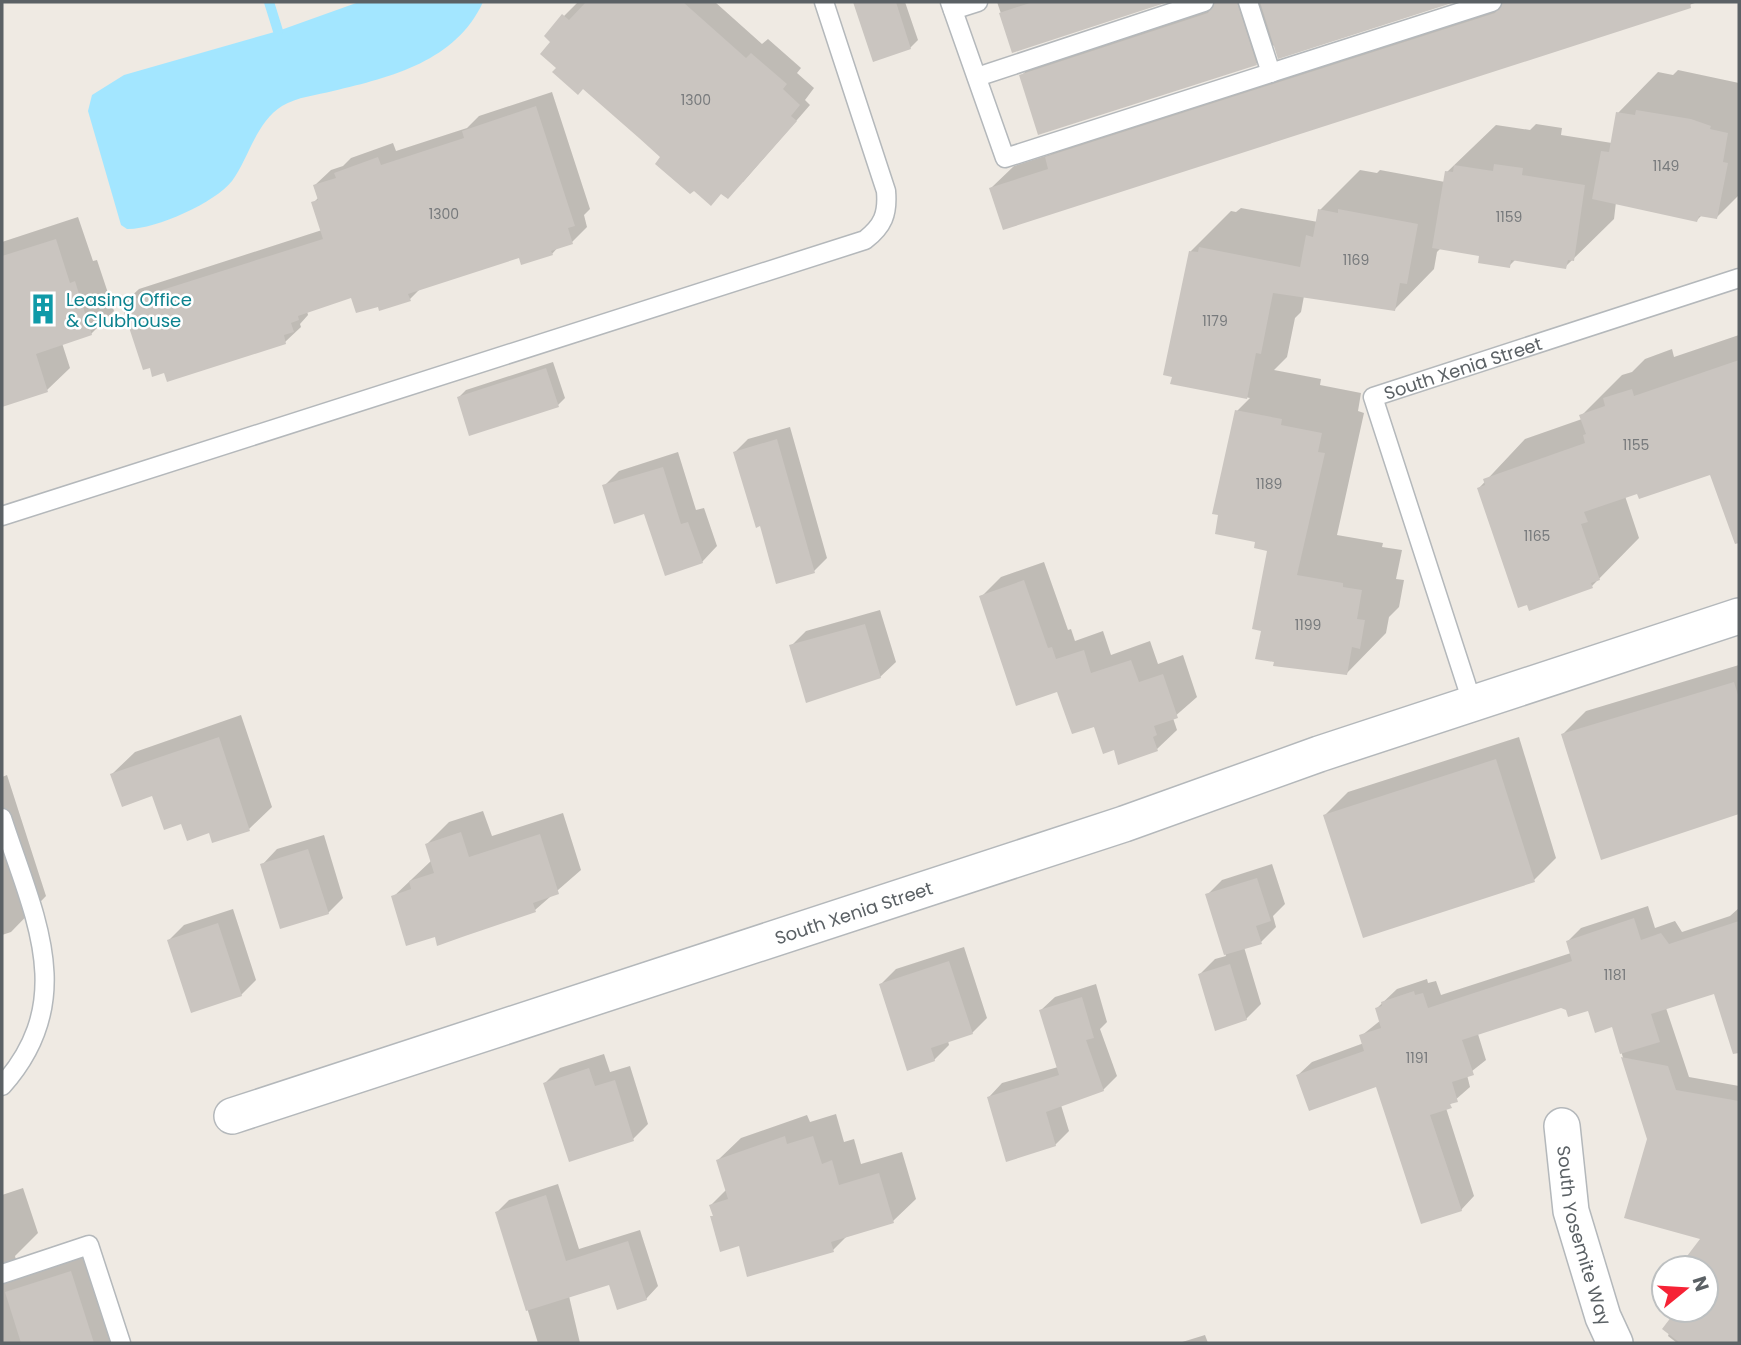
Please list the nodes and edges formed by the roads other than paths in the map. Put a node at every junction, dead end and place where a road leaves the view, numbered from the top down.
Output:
1 (824, 2) edge
2 (978, 2) edge
3 (1204, 2) edge
4 (1248, 2) edge
5 (1491, 2) edge
6 (951, 6) edge
7 (1271, 73) junction
8 (977, 77) junction
9 (1739, 278) edge
10 (2, 516) edge
11 (1739, 616) edge
12 (1472, 702) junction
13 (2, 818) edge
14 (2, 1086) edge
15 (232, 1116) dead end
16 (1562, 1126) dead end
17 (2, 1275) edge
18 (121, 1343) edge
19 (1615, 1343) edge

1 - 10 lane
2 - 6 lane
3 - 8 lane
4 - 7 lane
5 - 7 lane
6 - 8 lane
7 - 8 lane
9 - 12 lane, South Xenia Street
11 - 12 street, South Xenia Street
12 - 15 street, South Xenia Street
13 - 14 lane
16 - 19 street, South Yosemite Way
17 - 18 lane

